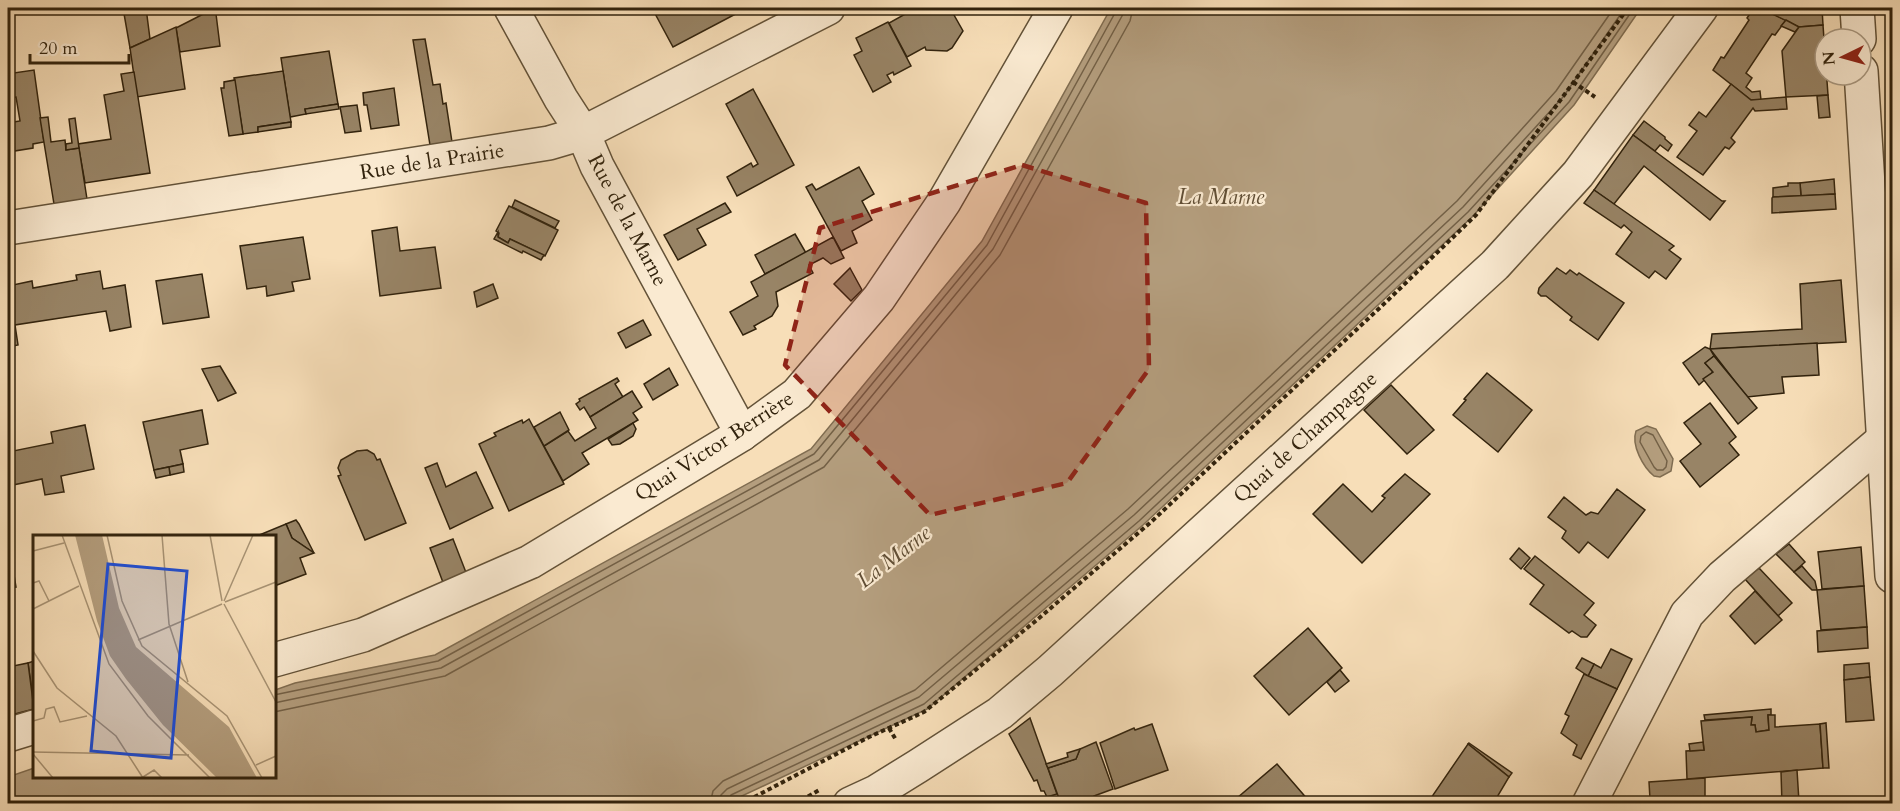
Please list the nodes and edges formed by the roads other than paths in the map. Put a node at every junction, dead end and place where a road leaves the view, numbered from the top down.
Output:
1 (511, 8) edge
2 (828, 8) edge
3 (1056, 8) edge
4 (1701, 8) edge
5 (1857, 8) edge
6 (1858, 27) edge
7 (1862, 87) edge
8 (583, 133) junction
9 (8, 228) edge
10 (742, 434) junction
11 (1888, 437) edge
12 (1893, 576) edge
13 (276, 659) edge
14 (33, 727) edge
15 (8, 735) edge
16 (850, 804) edge
17 (1589, 804) edge

1 - 8 street, Rue de la Marne
2 - 8 street, Rue de la Prairie
3 - 10 street, Quai Victor Berrière
4 - 16 street, Quai de Champagne
5 - 6 street
7 - 11 street
8 - 9 street, Rue de la Prairie
8 - 10 street, Rue de la Marne
10 - 13 street, Quai Victor Berrière
11 - 12 street
11 - 17 street
14 - 15 street

